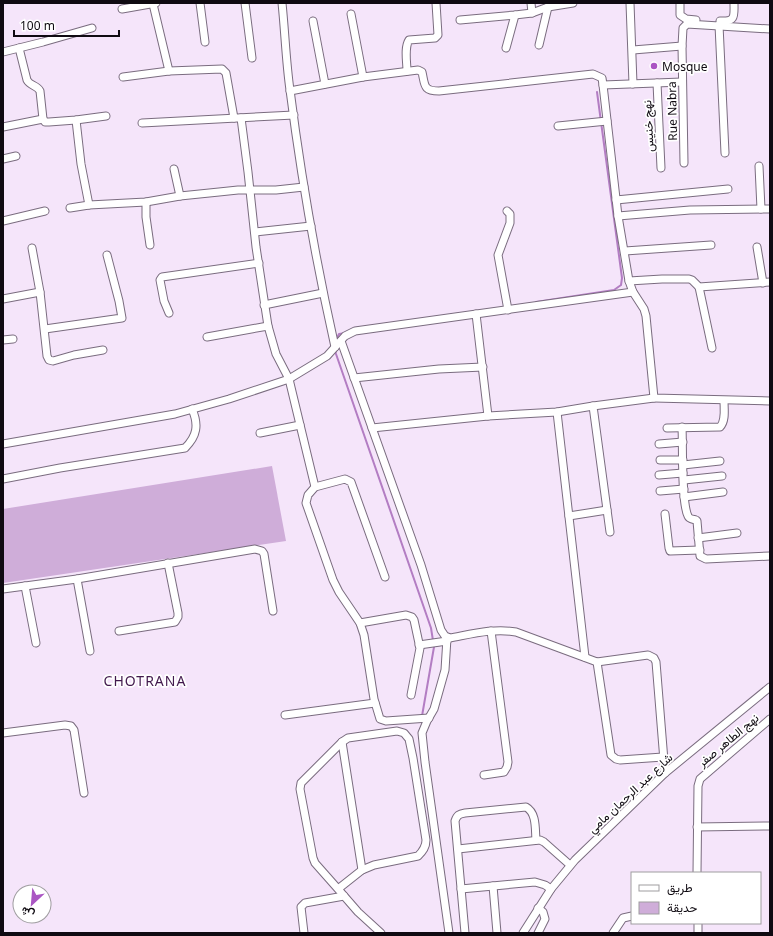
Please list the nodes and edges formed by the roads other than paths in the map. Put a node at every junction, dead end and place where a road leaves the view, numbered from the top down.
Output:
1 (154, 3) edge
2 (200, 3) edge
3 (245, 3) edge
4 (282, 3) edge
5 (436, 3) edge
6 (531, 3) edge
7 (573, 3) edge
8 (630, 3) edge
9 (680, 3) edge
10 (734, 3) edge
11 (548, 7) junction
12 (122, 9) dead end
13 (532, 12) junction
14 (351, 14) dead end
15 (515, 15) junction
16 (460, 20) dead end
17 (313, 21) dead end
18 (719, 25) junction
19 (92, 28) dead end
20 (770, 29) edge
21 (205, 42) dead end
22 (539, 45) dead end
23 (682, 46) junction
24 (19, 48) junction
25 (506, 48) dead end
26 (633, 50) junction
27 (3, 52) edge
28 (252, 58) dead end
29 (169, 71) junction
30 (407, 71) junction
31 (123, 77) dead end
32 (363, 77) junction
33 (682, 82) junction
34 (657, 83) junction
35 (325, 84) junction
36 (633, 84) junction
37 (603, 85) junction
38 (290, 91) junction
39 (294, 115) junction
40 (106, 116) dead end
41 (237, 118) junction
42 (43, 119) junction
43 (76, 120) junction
44 (607, 121) junction
45 (142, 123) dead end
46 (558, 126) dead end
47 (3, 127) edge
48 (725, 153) dead end
49 (16, 156) dead end
50 (3, 159) edge
51 (684, 163) dead end
52 (759, 166) dead end
53 (661, 168) dead end
54 (174, 169) dead end
55 (304, 187) junction
56 (728, 189) dead end
57 (250, 190) junction
58 (180, 196) junction
59 (616, 200) junction
60 (146, 202) junction
61 (89, 205) junction
62 (70, 208) dead end
63 (760, 209) junction
64 (770, 209) edge
65 (45, 211) dead end
66 (507, 211) dead end
67 (618, 216) junction
68 (3, 221) edge
69 (311, 226) junction
70 (255, 232) junction
71 (150, 245) dead end
72 (711, 245) dead end
73 (757, 247) dead end
74 (32, 248) dead end
75 (625, 251) junction
76 (107, 255) dead end
77 (259, 263) junction
78 (629, 281) junction
79 (766, 283) edge
80 (699, 287) junction
81 (40, 292) junction
82 (633, 292) junction
83 (323, 293) junction
84 (3, 299) edge
85 (264, 305) junction
86 (508, 310) junction
87 (169, 313) dead end
88 (476, 314) junction
89 (268, 326) junction
90 (44, 329) junction
91 (207, 337) dead end
92 (13, 339) dead end
93 (3, 340) edge
94 (341, 340) junction
95 (335, 347) junction
96 (712, 348) dead end
97 (103, 350) dead end
98 (483, 368) junction
99 (354, 378) junction
100 (289, 379) junction
101 (654, 398) junction
102 (724, 401) junction
103 (770, 401) edge
104 (593, 406) junction
105 (192, 409) junction
106 (557, 412) junction
107 (488, 416) junction
108 (300, 424) junction
109 (682, 427) junction
110 (372, 428) junction
111 (667, 428) dead end
112 (260, 434) dead end
113 (683, 442) junction
114 (3, 444) edge
115 (658, 444) dead end
116 (660, 460) dead end
117 (720, 461) dead end
118 (683, 462) junction
119 (659, 475) dead end
120 (722, 476) dead end
121 (684, 477) junction
122 (3, 479) edge
123 (315, 487) junction
124 (684, 489) junction
125 (660, 491) dead end
126 (723, 492) dead end
127 (684, 497) junction
128 (607, 510) junction
129 (666, 514) dead end
130 (569, 516) junction
131 (610, 532) dead end
132 (737, 533) dead end
133 (698, 538) junction
134 (700, 550) junction
135 (770, 556) edge
136 (168, 563) junction
137 (385, 577) dead end
138 (77, 579) junction
139 (26, 586) junction
140 (3, 589) edge
141 (273, 611) dead end
142 (360, 623) junction
143 (118, 631) dead end
144 (491, 631) junction
145 (446, 639) junction
146 (36, 643) dead end
147 (419, 645) junction
148 (90, 651) dead end
149 (585, 657) junction
150 (597, 662) junction
151 (770, 687) edge
152 (412, 694) dead end
153 (375, 703) junction
154 (285, 715) dead end
155 (429, 718) junction
156 (770, 719) edge
157 (3, 733) edge
158 (342, 742) junction
159 (663, 757) junction
160 (665, 773) junction
161 (484, 775) dead end
162 (84, 793) dead end
163 (770, 826) edge
164 (697, 827) junction
165 (536, 840) junction
166 (458, 849) junction
167 (570, 865) junction
168 (362, 870) junction
169 (697, 872) edge
170 (493, 886) junction
171 (338, 889) junction
172 (461, 889) junction
173 (551, 889) junction
174 (344, 896) junction
175 (538, 908) junction
176 (631, 916) edge
177 (304, 933) edge
178 (381, 933) edge
179 (449, 933) edge
180 (465, 933) edge
181 (497, 933) edge
182 (523, 933) edge
183 (538, 933) edge
184 (613, 933) edge

1 - 12 street
1 - 29 street
2 - 21 street
3 - 28 street
4 - 38 street
5 - 30 street
6 - 13 street
7 - 11 street
8 - 26 street
9 - 10 street
11 - 13 street
11 - 22 street
13 - 15 street
14 - 32 street
15 - 16 street
15 - 25 street
17 - 35 street
18 - 20 street, Rue Nabra
18 - 23 street, Rue Nabra
18 - 48 street
19 - 24 street
23 - 26 street
23 - 33 street, Rue Nabra
24 - 27 street
24 - 42 street
26 - 36 street
29 - 31 street
29 - 41 street
30 - 32 street
30 - 37 street
32 - 35 street
33 - 34 street
33 - 51 street, Rue Nabra
34 - 36 street
34 - 53 street, نهج خنيس
35 - 38 street
36 - 37 street
37 - 44 street
38 - 39 street
39 - 41 street
39 - 55 street
40 - 43 street
41 - 45 street
41 - 57 street
42 - 43 street
42 - 47 street
43 - 61 street
44 - 46 street
44 - 59 street
49 - 50 street
52 - 63 street
54 - 58 street
55 - 57 street
55 - 69 street
56 - 59 street
57 - 58 street
57 - 70 street
58 - 60 street
59 - 67 street
60 - 61 street
60 - 71 street
61 - 62 street
63 - 64 street
63 - 67 street
65 - 68 street
66 - 86 street
67 - 75 street
69 - 70 street
69 - 83 street
70 - 77 street
72 - 75 street
73 - 79 street
74 - 81 street
75 - 78 street
76 - 90 street
77 - 85 street
77 - 87 street
78 - 80 street
78 - 82 street
79 - 80 street
80 - 96 street
81 - 84 street
81 - 90 street
82 - 86 street
82 - 101 street
83 - 85 street
83 - 95 street
85 - 89 street
86 - 88 street
88 - 94 street
88 - 98 street
89 - 91 street
89 - 100 street
90 - 97 street
92 - 93 street
94 - 95 street
94 - 99 street
95 - 100 street
98 - 99 street
98 - 107 street
99 - 110 street
100 - 105 street
100 - 108 street
101 - 102 street
101 - 104 street
102 - 103 street
102 - 109 street
104 - 106 street
104 - 128 street
105 - 114 street
105 - 122 street
106 - 107 street
106 - 130 street
107 - 110 street
108 - 112 street
108 - 123 street
109 - 111 street
109 - 113 street
110 - 145 street
113 - 115 street
113 - 118 street
116 - 118 street
117 - 118 street
118 - 121 street
119 - 121 street
120 - 121 street
121 - 124 street
123 - 137 street
123 - 142 street
124 - 125 street
124 - 127 street
126 - 127 street
127 - 133 street
128 - 130 street
128 - 131 street
129 - 134 street
130 - 149 street
132 - 133 street
133 - 134 street
134 - 135 street
136 - 138 street
136 - 141 street
136 - 143 street
138 - 139 street
138 - 148 street
139 - 140 street
139 - 146 street
142 - 147 street
142 - 153 street
144 - 145 street
144 - 149 street
144 - 161 street
145 - 147 street
145 - 155 street
147 - 152 street
149 - 150 street
150 - 159 street
150 - 159 street
151 - 160 street, شارع عبد الرحمان مامي
153 - 154 street
153 - 155 street
155 - 179 street
156 - 164 street, نهج الطاهر صفر
157 - 162 street
158 - 168 street
158 - 168 street
158 - 171 street
159 - 160 street
160 - 167 street, شارع عبد الرحمان مامي
163 - 164 street
164 - 169 street, نهج الطاهر صفر
165 - 166 street
165 - 166 street
165 - 167 street
166 - 172 street
167 - 173 street, شارع عبد الرحمان مامي
168 - 171 street
170 - 172 street
170 - 173 street
170 - 181 street
171 - 174 street
172 - 180 street
173 - 175 street, شارع عبد الرحمان مامي
174 - 177 street
174 - 178 street
175 - 182 street, شارع عبد الرحمان مامي
175 - 183 street
176 - 184 street

